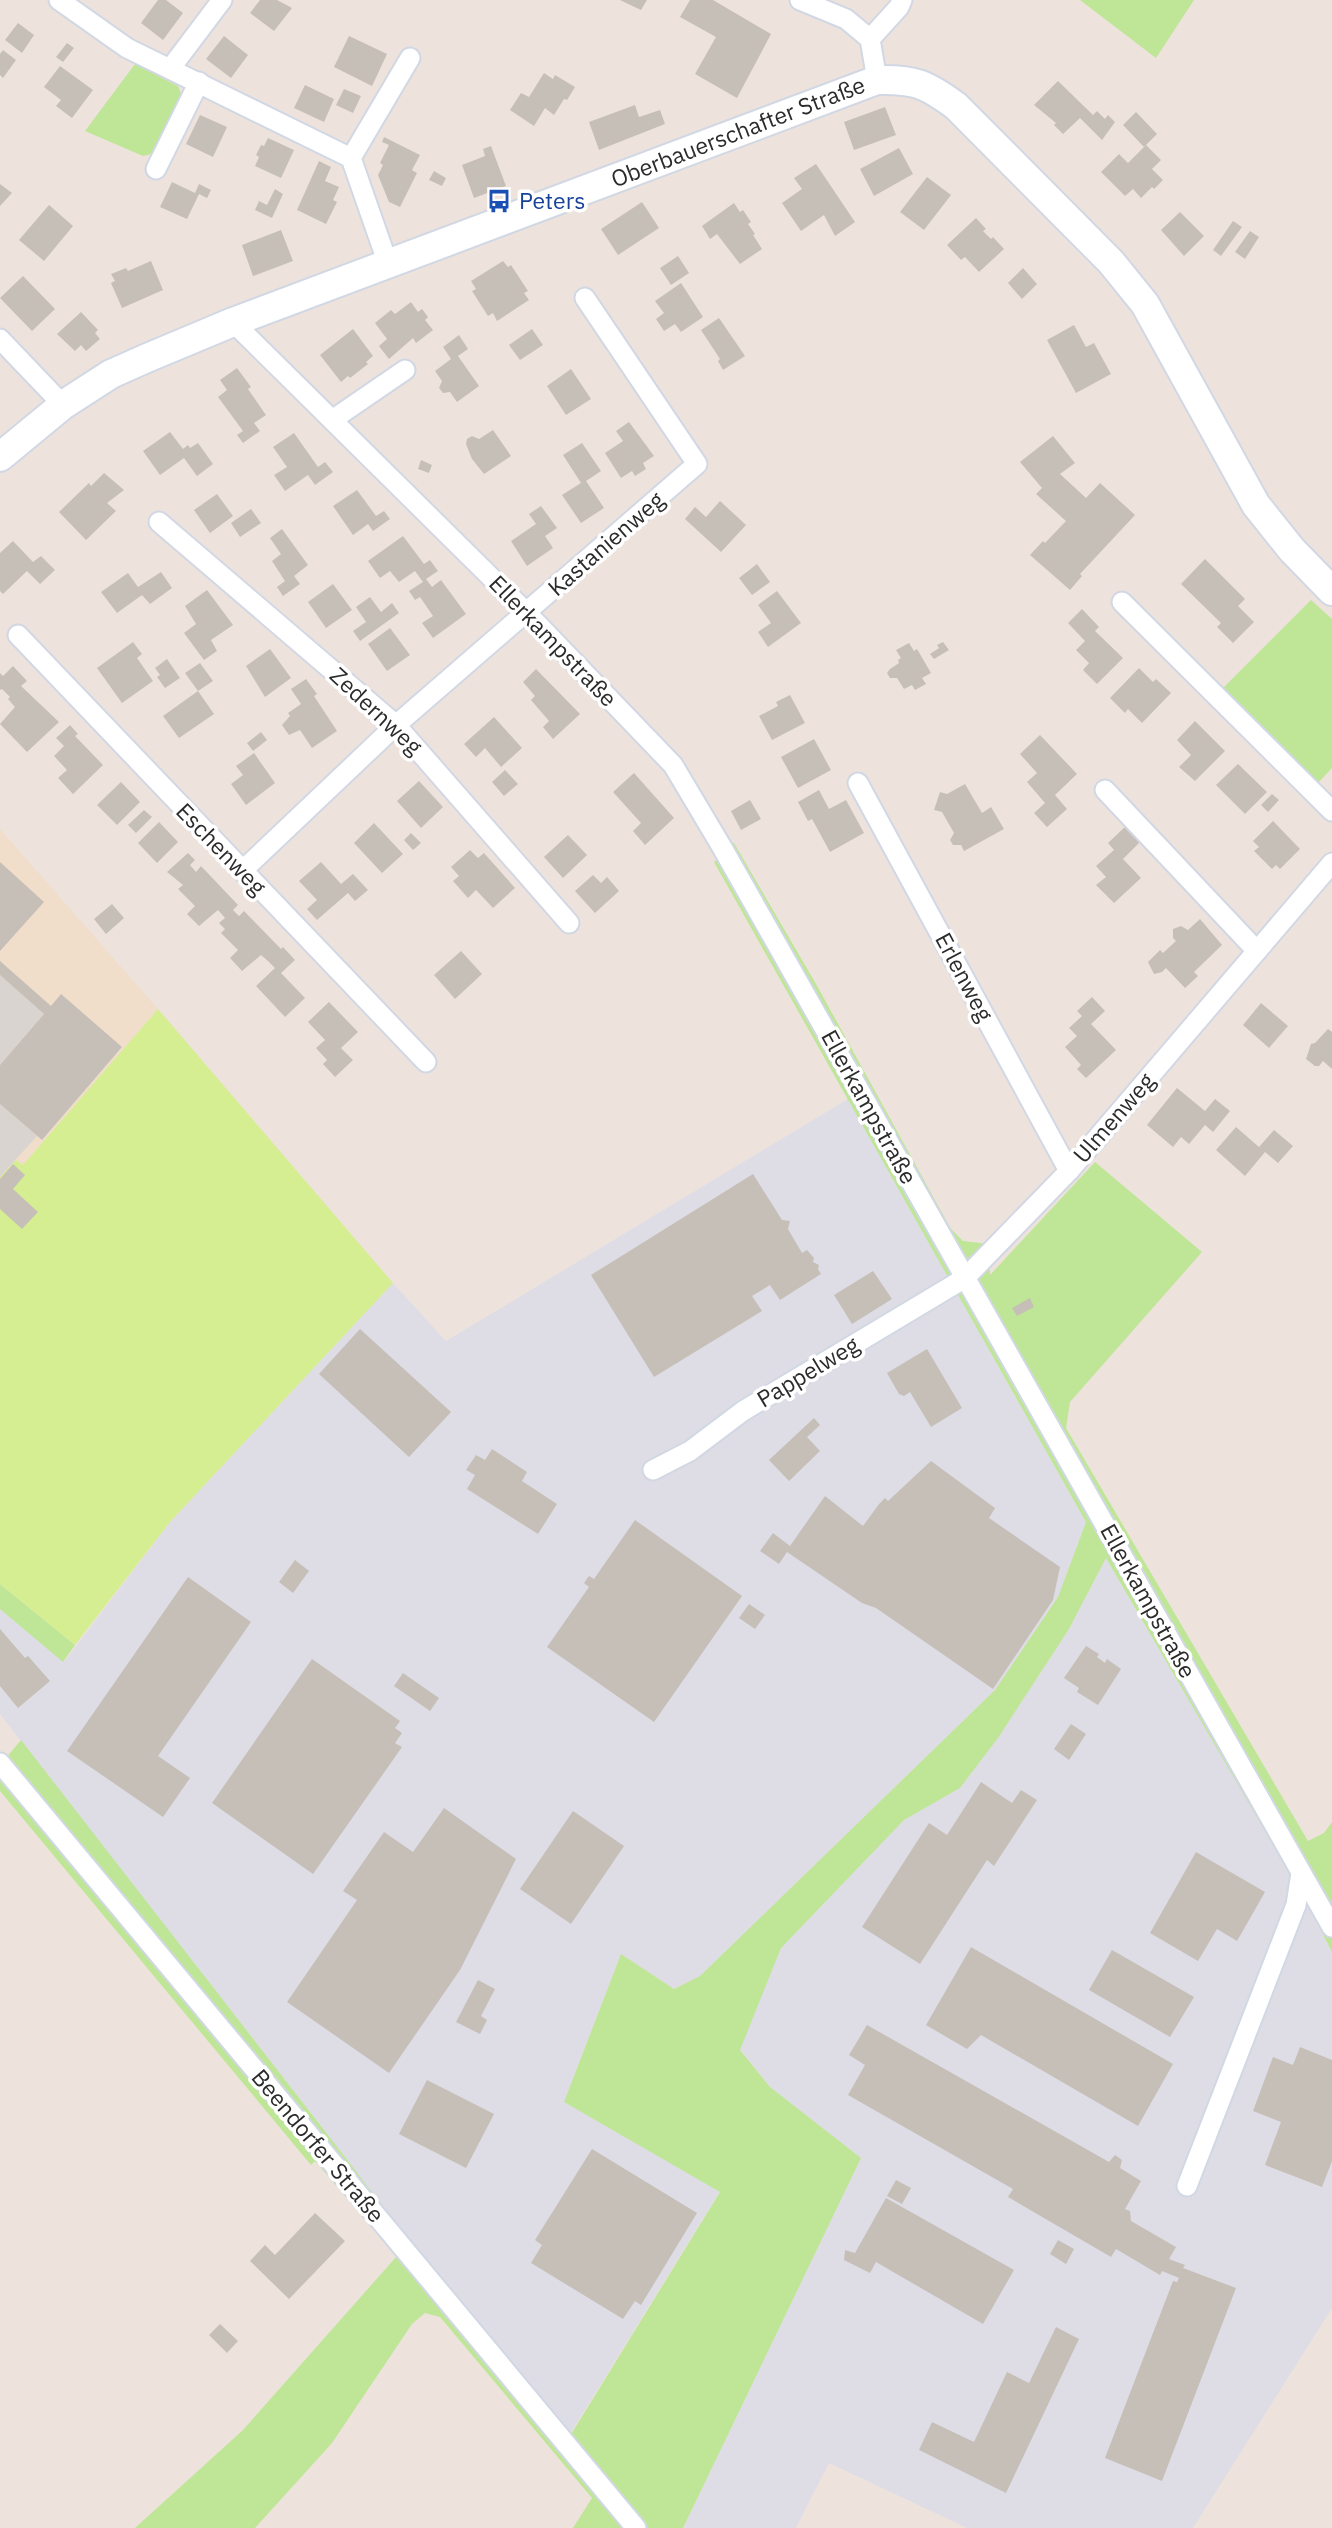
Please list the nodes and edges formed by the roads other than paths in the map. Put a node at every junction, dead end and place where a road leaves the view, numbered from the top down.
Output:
1 (60, 0) edge
2 (222, 0) edge
3 (800, 0) edge
4 (902, 0) edge
5 (870, 39) junction
6 (410, 58) dead end
7 (170, 69) junction
8 (877, 80) junction
9 (199, 82) junction
10 (351, 158) junction
11 (156, 169) dead end
12 (388, 264) junction
13 (585, 298) dead end
14 (233, 322) junction
15 (0, 339) edge
16 (405, 370) dead end
17 (64, 405) junction
18 (332, 420) junction
19 (0, 457) edge
20 (159, 522) dead end
21 (1332, 591) edge
22 (1122, 602) dead end
23 (527, 613) junction
24 (18, 635) dead end
25 (396, 724) junction
26 (859, 783) dead end
27 (1105, 790) dead end
28 (1332, 811) edge
29 (1332, 863) edge
30 (242, 871) junction
31 (569, 923) dead end
32 (1257, 951) junction
33 (426, 1062) dead end
34 (1069, 1171) junction
35 (965, 1278) junction
36 (653, 1470) dead end
37 (0, 1763) edge
38 (1301, 1873) junction
39 (1332, 1927) edge
40 (1187, 2186) dead end
41 (636, 2528) edge

1 - 7 street
2 - 7 street
3 - 5 street
4 - 5 street
5 - 8 street
6 - 10 street
7 - 9 street
8 - 12 main road, Oberbauerschafter Straße
8 - 21 main road, Oberbauerschafter Straße
9 - 10 street
9 - 11 street
10 - 12 street
12 - 14 main road, Oberbauerschafter Straße
13 - 23 street, Kastanienweg
14 - 17 main road, Oberbauerschafter Straße
14 - 18 street, Ellerkampstraße
15 - 17 street
16 - 18 street
17 - 19 main road, Oberbauerschafter Straße
18 - 23 street, Ellerkampstraße
20 - 25 street, Zedernweg
22 - 28 street
23 - 25 street, Kastanienweg
23 - 35 street, Ellerkampstraße
24 - 30 street, Eschenweg
25 - 30 street, Kastanienweg
25 - 31 street, Zedernweg
26 - 34 street, Erlenweg
27 - 32 street
29 - 32 street, Ulmenweg
30 - 33 street, Eschenweg
32 - 34 street, Ulmenweg
34 - 35 street, Ulmenweg
35 - 36 street, Pappelweg
35 - 38 street, Ellerkampstraße
37 - 41 street, Beendorfer Straße
38 - 39 street, Ellerkampstraße
38 - 40 street

